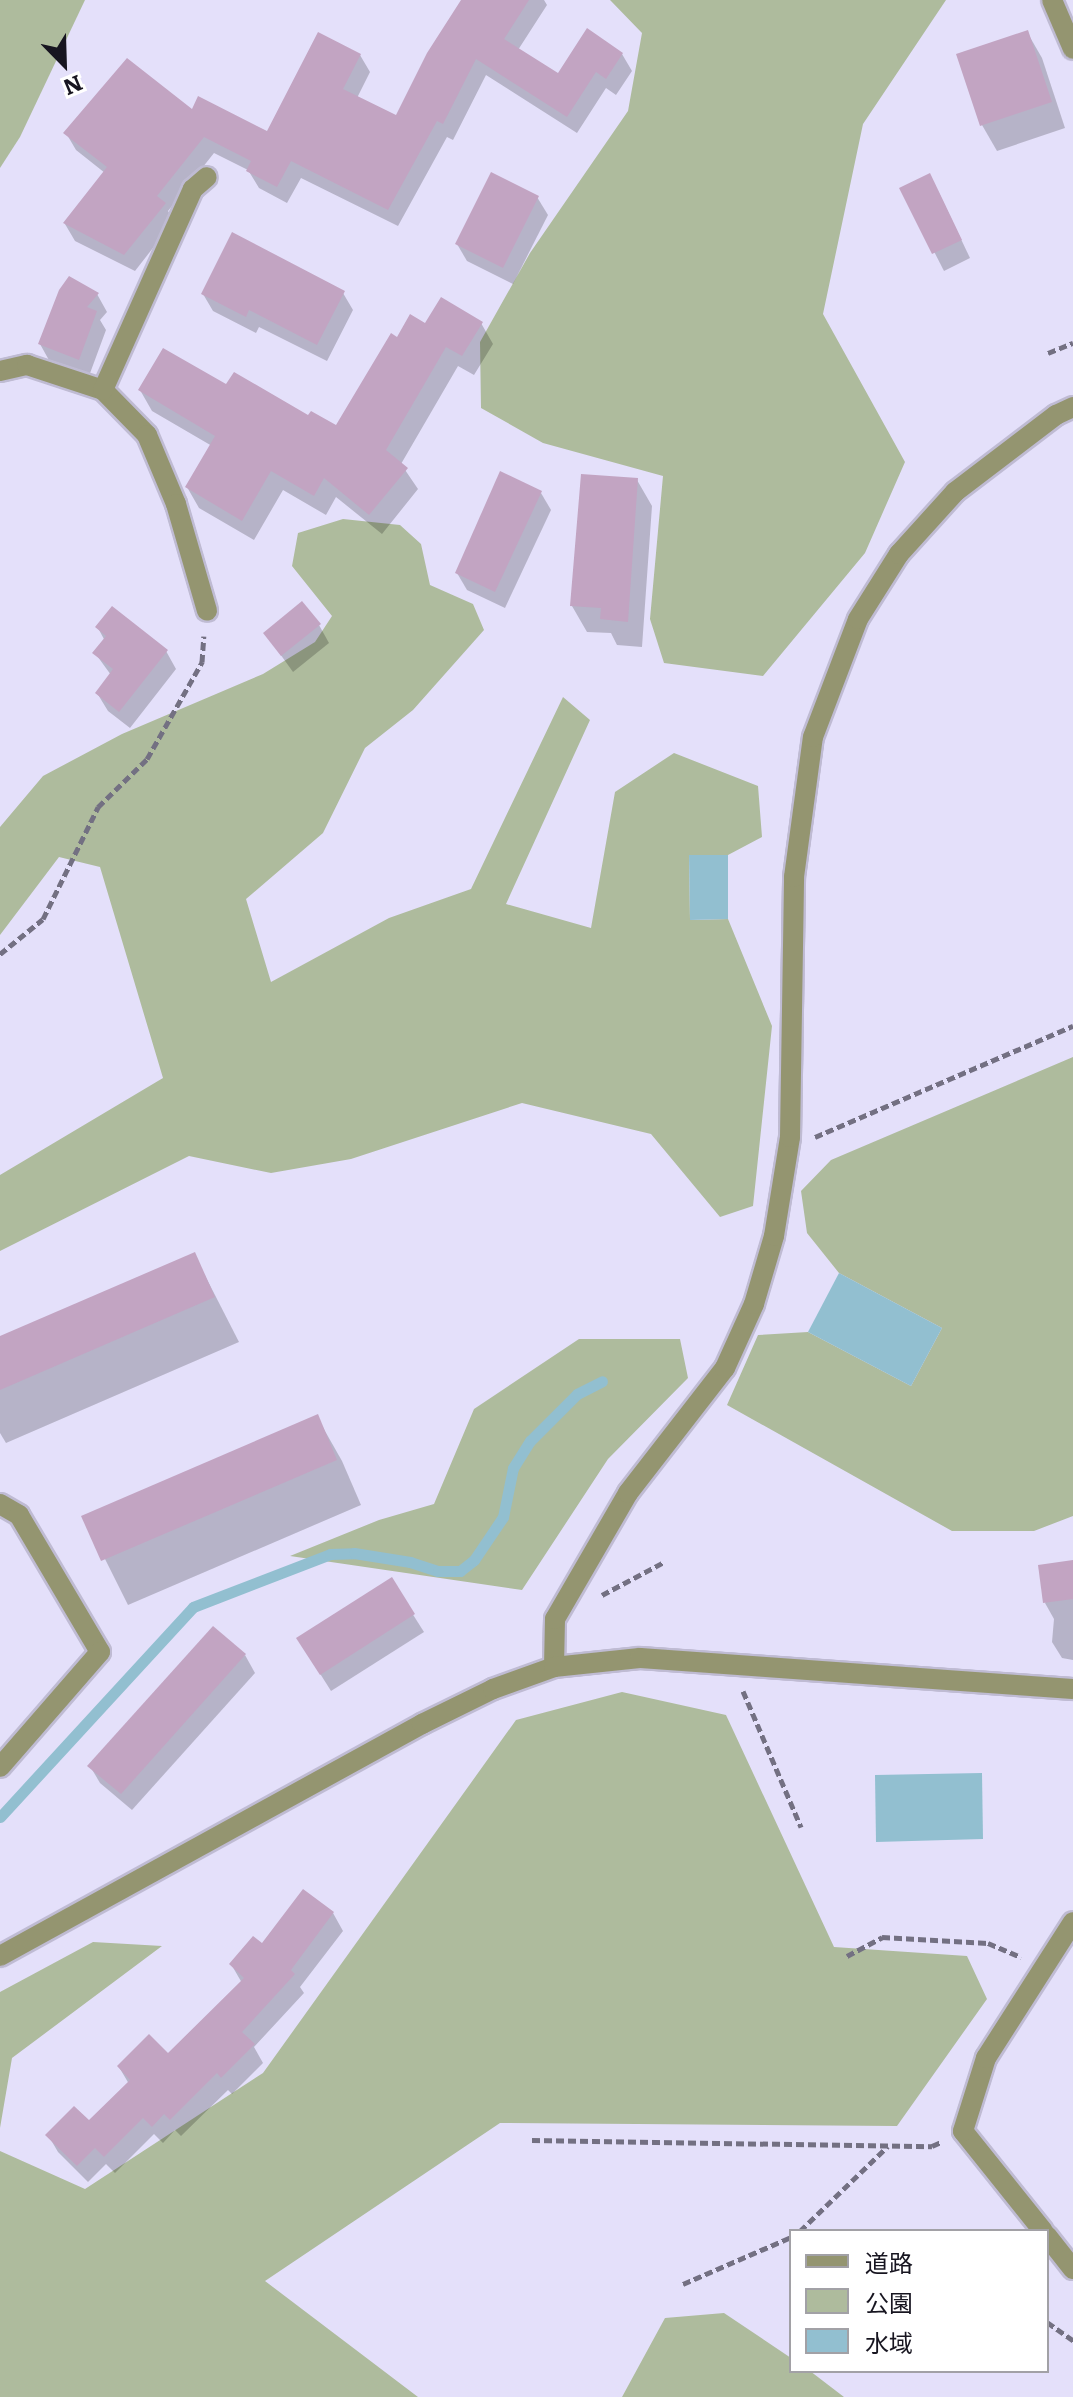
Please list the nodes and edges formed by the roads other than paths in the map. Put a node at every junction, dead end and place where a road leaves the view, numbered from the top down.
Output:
1 (1052, 0) edge
2 (1073, 49) edge
3 (207, 177) dead end
4 (0, 371) edge
5 (103, 390) junction
6 (1073, 407) edge
7 (207, 611) road end
8 (0, 1504) edge
9 (554, 1667) junction
10 (1073, 1689) edge
11 (0, 1767) edge
12 (1073, 1922) edge
13 (0, 1956) edge
14 (1041, 2229) edge
15 (1049, 2239) edge
16 (1073, 2269) edge

1 - 2 street
3 - 5 street
4 - 5 street
5 - 7 street
6 - 9 street
8 - 11 street
9 - 10 street
9 - 13 street
12 - 14 street
15 - 16 street

